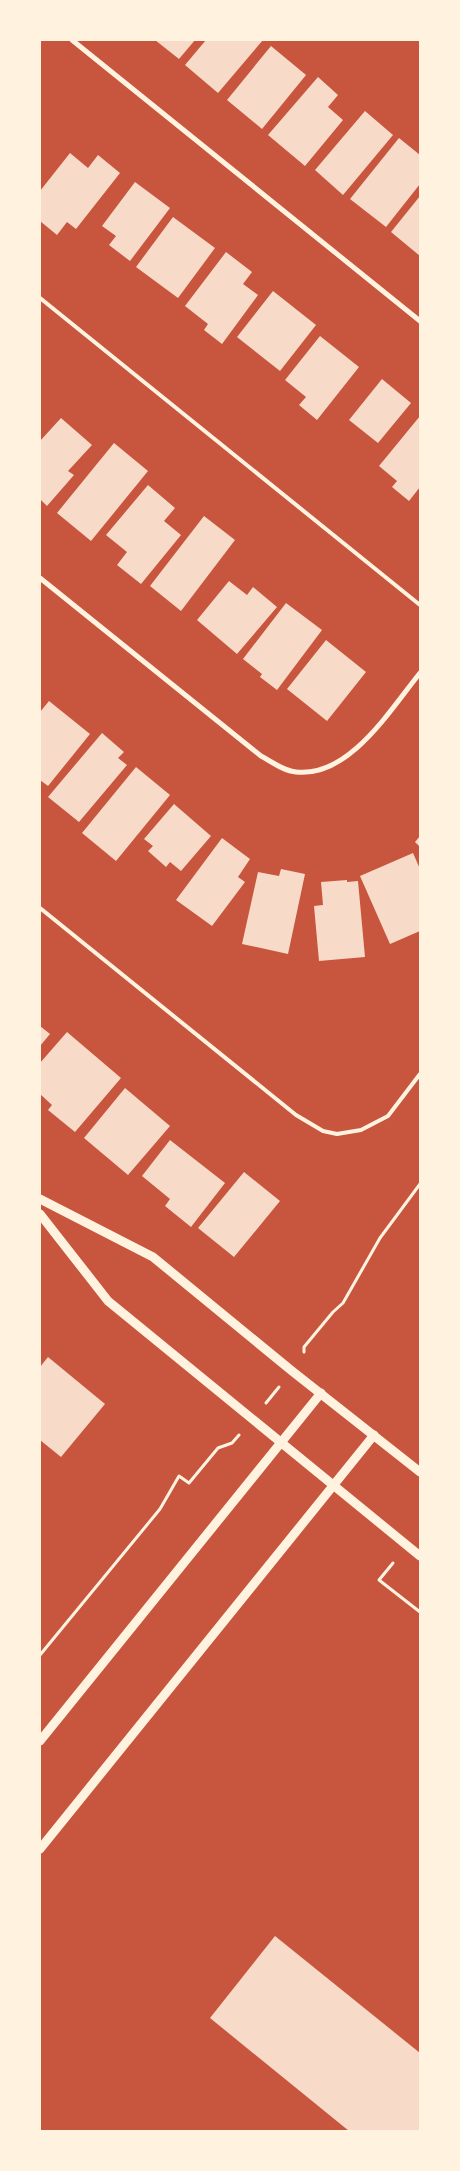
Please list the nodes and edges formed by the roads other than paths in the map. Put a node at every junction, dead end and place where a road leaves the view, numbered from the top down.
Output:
1 (72, 40) edge
2 (40, 298) edge
3 (420, 321) edge
4 (40, 578) edge
5 (420, 605) edge
6 (420, 673) edge
7 (40, 908) edge
8 (420, 1074) edge
9 (40, 1199) edge
10 (40, 1214) edge
11 (321, 1393) junction
12 (374, 1435) junction
13 (280, 1443) junction
14 (420, 1472) edge
15 (333, 1485) junction
16 (420, 1556) edge
17 (40, 1741) edge
18 (40, 1849) edge

1 - 3 street
2 - 5 lane
4 - 6 street
7 - 8 lane
9 - 11 street
10 - 13 street
11 - 12 street
11 - 13 street
12 - 14 street
12 - 15 street
13 - 15 street
13 - 17 street
15 - 16 street
15 - 18 street

